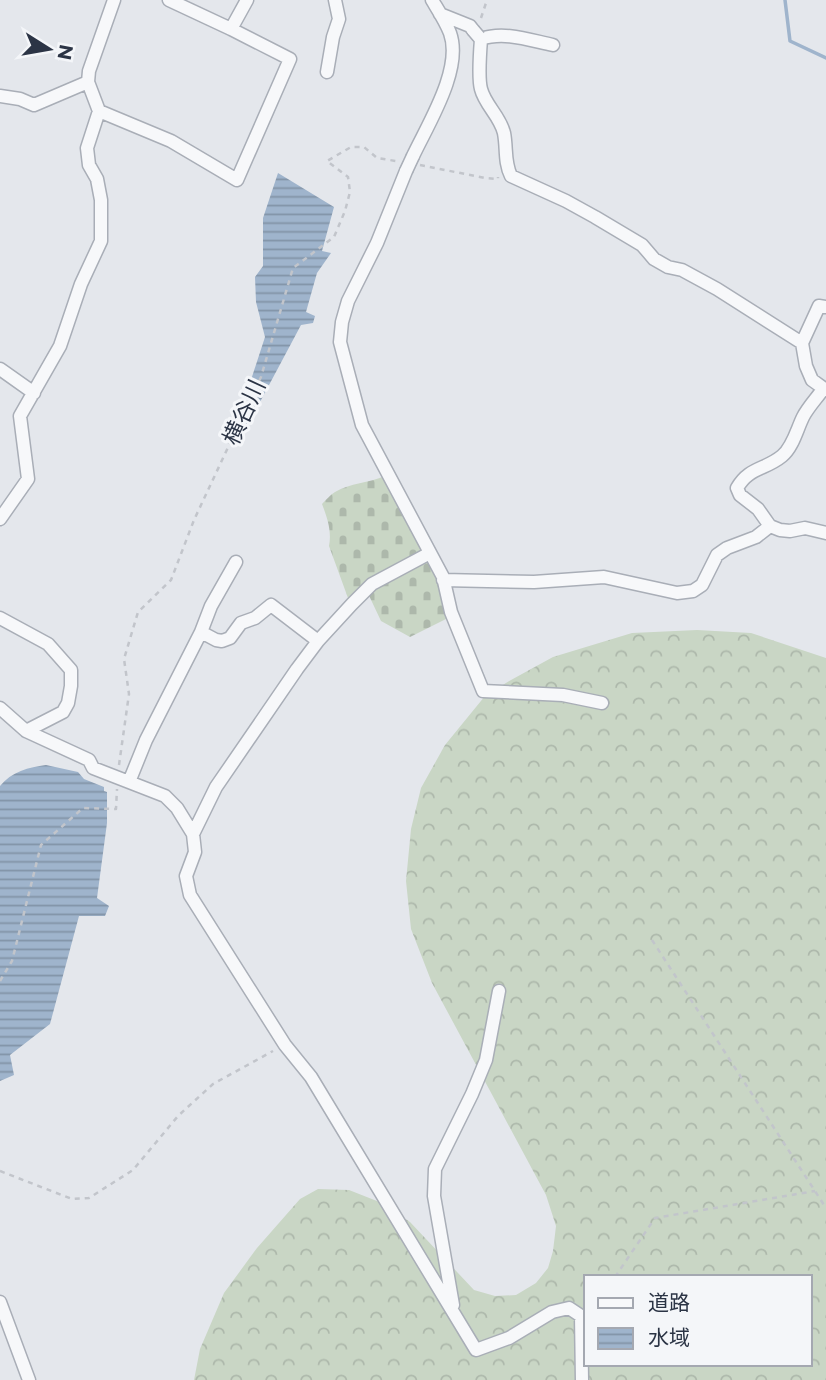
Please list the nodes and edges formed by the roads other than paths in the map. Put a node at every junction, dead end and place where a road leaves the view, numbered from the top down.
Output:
1 (114, 0) edge
2 (169, 0) edge
3 (247, 0) edge
4 (335, 0) edge
5 (432, 0) edge
6 (440, 14) junction
7 (231, 29) junction
8 (478, 31) junction
9 (553, 45) dead end
10 (327, 72) dead end
11 (88, 82) junction
12 (0, 96) edge
13 (99, 111) junction
14 (826, 307) edge
15 (802, 343) junction
16 (0, 369) edge
17 (825, 390) edge
18 (34, 393) junction
19 (0, 519) edge
20 (770, 526) junction
21 (826, 533) edge
22 (430, 553) junction
23 (236, 562) dead end
24 (443, 580) junction
25 (0, 618) edge
26 (201, 632) junction
27 (318, 641) junction
28 (602, 703) dead end
29 (0, 708) edge
30 (26, 731) junction
31 (124, 780) junction
32 (193, 834) junction
33 (499, 991) dead end
34 (0, 1302) edge
35 (456, 1318) junction
36 (29, 1380) edge
37 (582, 1380) edge

1 - 11 street
2 - 7 street
3 - 7 street
4 - 10 street
5 - 6 street
6 - 8 street
6 - 22 street
7 - 13 street
8 - 9 street
8 - 15 street
11 - 12 street
11 - 13 street
13 - 18 street
14 - 15 street
15 - 17 street
16 - 18 street
17 - 20 street
18 - 19 street
20 - 21 street
20 - 24 street
22 - 24 street
22 - 27 street
23 - 26 street
24 - 28 street
25 - 30 street
26 - 27 street
26 - 31 street
27 - 32 street
29 - 30 street
30 - 31 street
31 - 32 street
32 - 35 street
33 - 35 street
34 - 36 street
35 - 37 street

